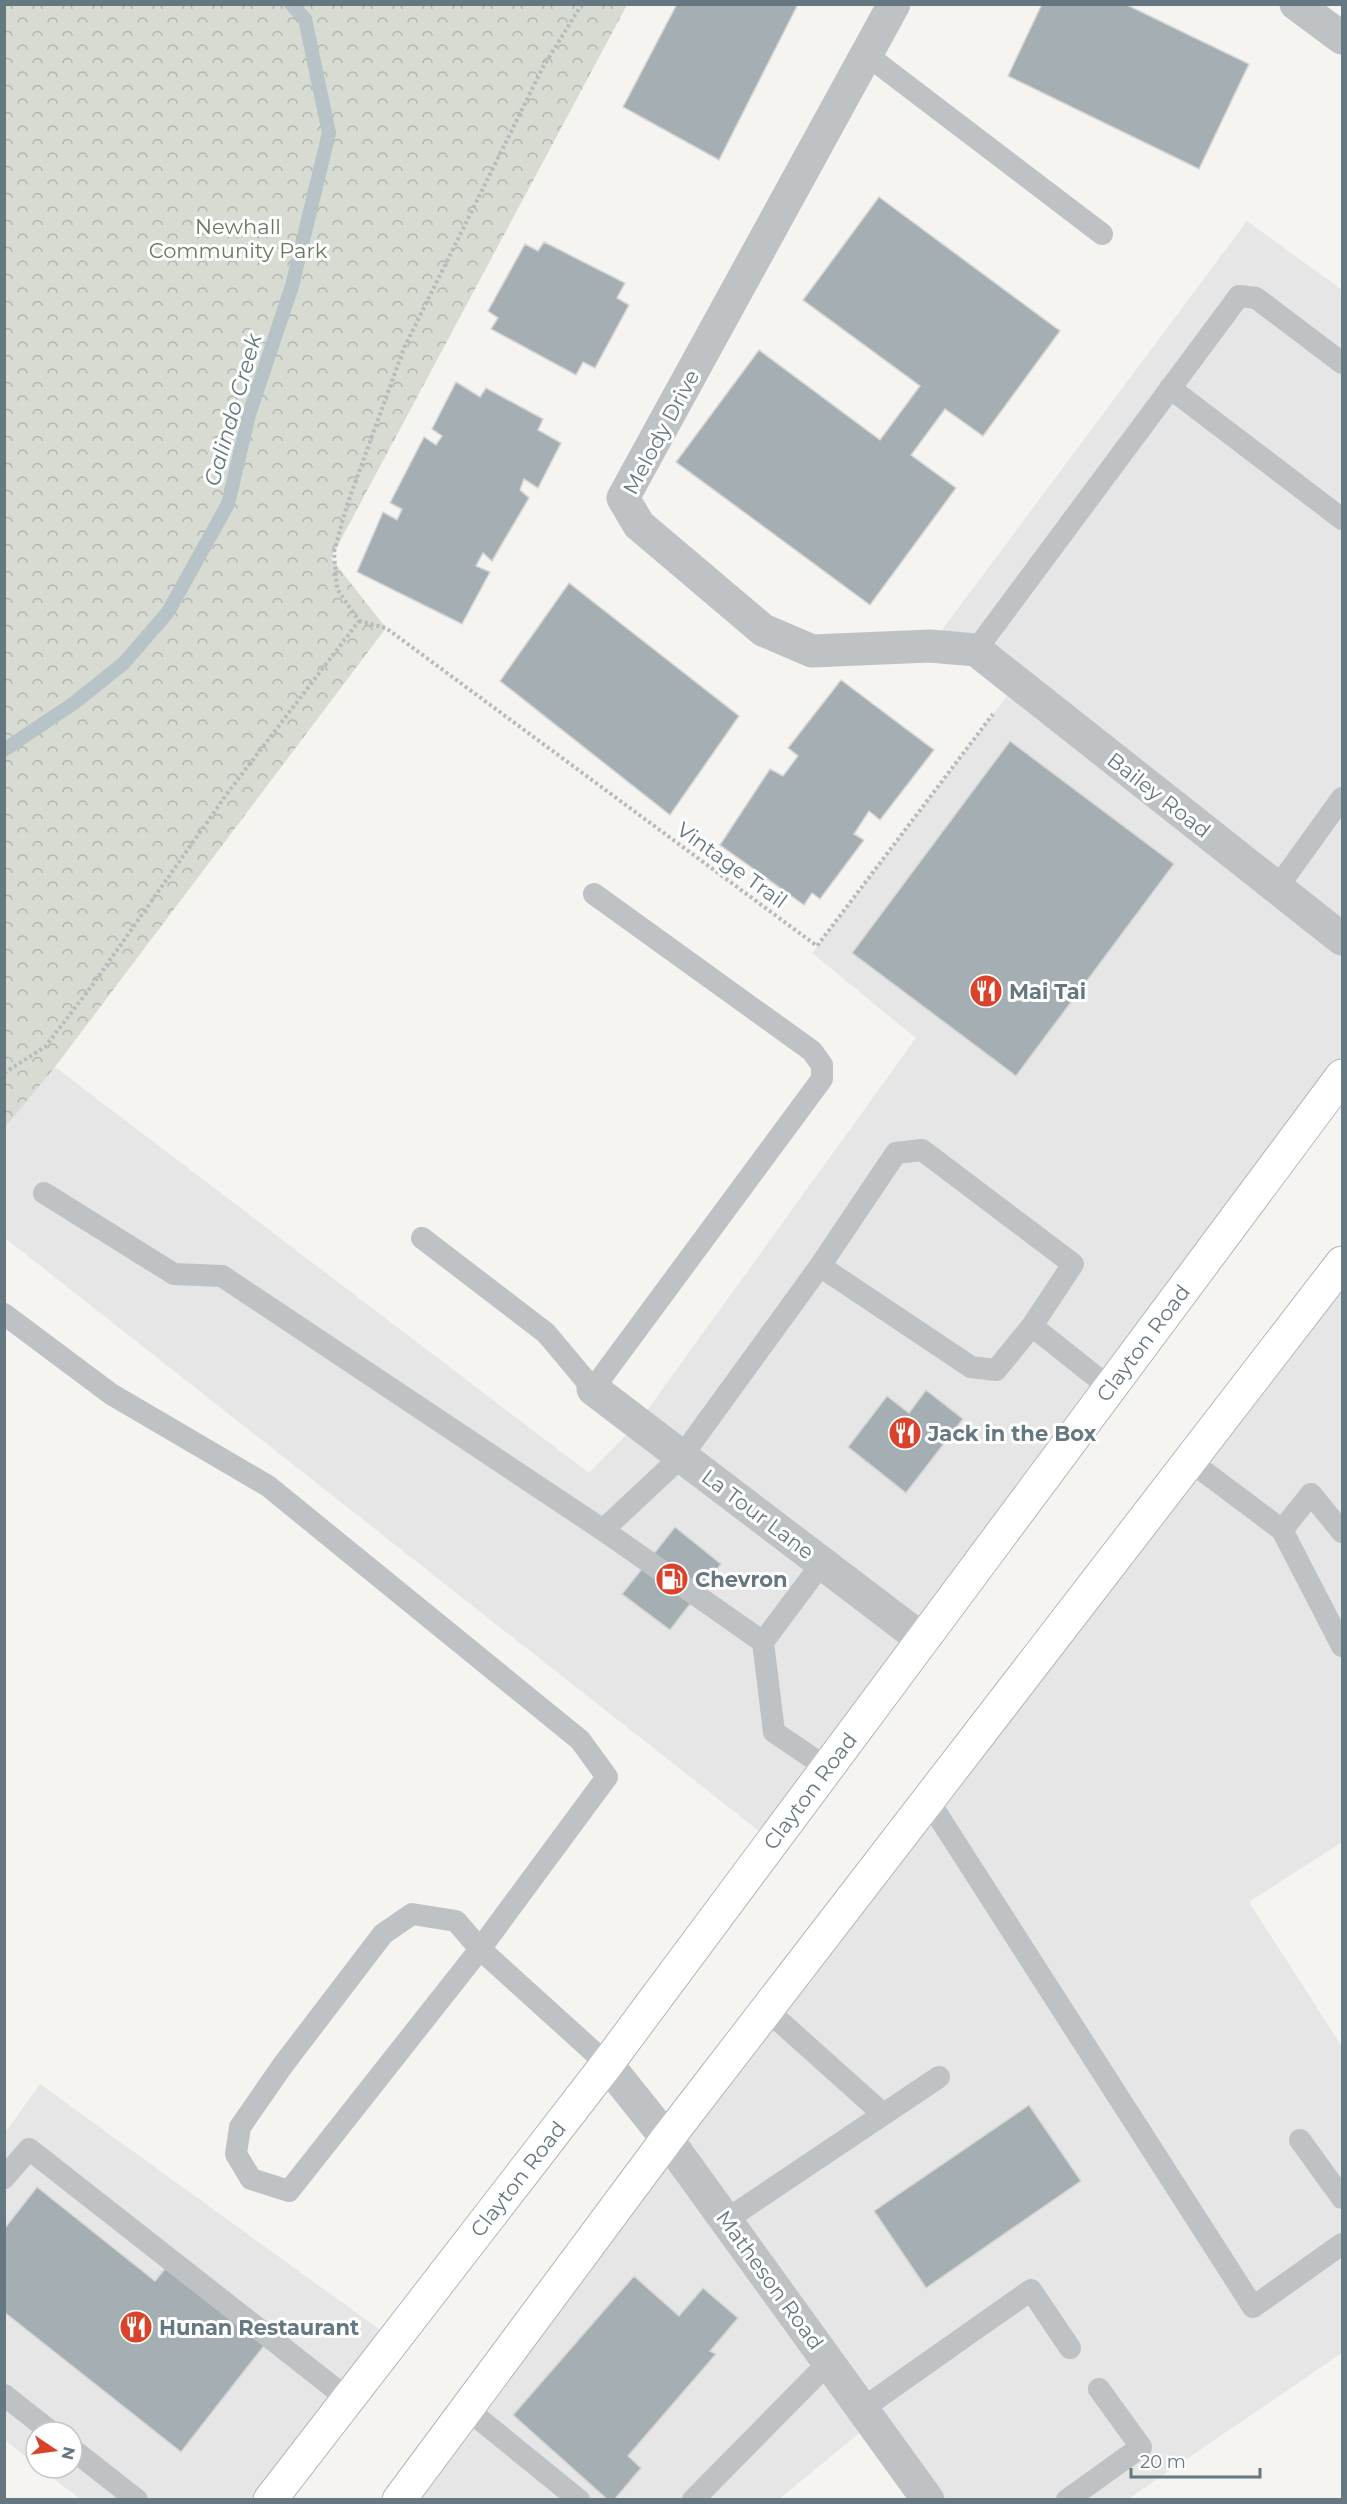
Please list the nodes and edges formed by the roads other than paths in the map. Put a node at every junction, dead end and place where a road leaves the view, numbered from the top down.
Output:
1 (894, 4) edge
2 (1296, 4) edge
3 (1342, 38) edge
4 (867, 55) junction
5 (1102, 234) dead end
6 (1342, 363) edge
7 (1170, 388) junction
8 (1342, 519) edge
9 (976, 651) junction
10 (1342, 798) edge
11 (1277, 888) junction
12 (594, 894) dead end
13 (1342, 939) edge
14 (1342, 1076) edge
15 (44, 1193) dead end
16 (422, 1238) dead end
17 (1342, 1263) edge
18 (820, 1266) junction
19 (4, 1314) edge
20 (1032, 1326) junction
21 (1110, 1388) junction
22 (593, 1389) junction
23 (682, 1456) junction
24 (1190, 1461) junction
25 (603, 1530) junction
26 (1282, 1530) junction
27 (1342, 1532) edge
28 (822, 1563) junction
29 (923, 1640) junction
30 (764, 1642) junction
31 (1342, 1646) edge
32 (827, 1768) junction
33 (928, 1800) junction
34 (480, 1949) junction
35 (767, 2010) junction
36 (607, 2064) junction
37 (939, 2077) dead end
38 (882, 2113) junction
39 (667, 2139) junction
40 (1300, 2140) dead end
41 (4, 2178) edge
42 (1342, 2198) edge
43 (726, 2220) junction
44 (1342, 2244) edge
45 (1070, 2348) dead end
46 (829, 2362) junction
47 (1099, 2389) dead end
48 (4, 2395) edge
49 (348, 2400) junction
50 (466, 2409) junction
51 (862, 2409) junction
52 (36, 2420) edge
53 (84, 2458) edge
54 (137, 2499) edge
55 (270, 2499) edge
56 (399, 2499) edge
57 (579, 2499) edge
58 (693, 2499) edge
59 (928, 2499) edge
60 (1067, 2499) edge

1 - 4 street, Melody Drive
2 - 3 street
4 - 5 lane
4 - 9 street, Melody Drive
6 - 7 lane
7 - 8 lane
7 - 9 lane
9 - 11 street, Bailey Road
10 - 11 lane
11 - 13 street, Bailey Road
12 - 22 lane
14 - 21 main road, Clayton Road
15 - 25 lane
16 - 22 lane
17 - 24 main road
18 - 20 lane
18 - 20 lane
18 - 23 lane
19 - 34 lane
20 - 21 lane
21 - 29 main road, Clayton Road
22 - 23 street, La Tour Lane
23 - 25 lane
23 - 28 street, La Tour Lane
24 - 26 lane
24 - 33 main road
25 - 30 lane
26 - 27 lane
26 - 31 lane
28 - 29 street, La Tour Lane
28 - 30 lane
29 - 32 main road, Clayton Road
30 - 32 lane
32 - 36 main road, Clayton Road
33 - 35 main road
33 - 44 lane
34 - 34 lane
34 - 36 lane
35 - 38 lane
35 - 39 main road
36 - 39 street, Matheson Road
36 - 49 main road, Clayton Road
37 - 38 lane
38 - 43 lane
39 - 43 street, Matheson Road
39 - 50 main road
40 - 42 lane
41 - 49 lane
43 - 46 street, Matheson Road
45 - 51 lane
46 - 51 street, Matheson Road
46 - 58 lane
47 - 60 lane
48 - 52 lane
49 - 55 main road, Clayton Road
50 - 56 main road
50 - 57 lane
51 - 59 street, Matheson Road
53 - 54 lane

